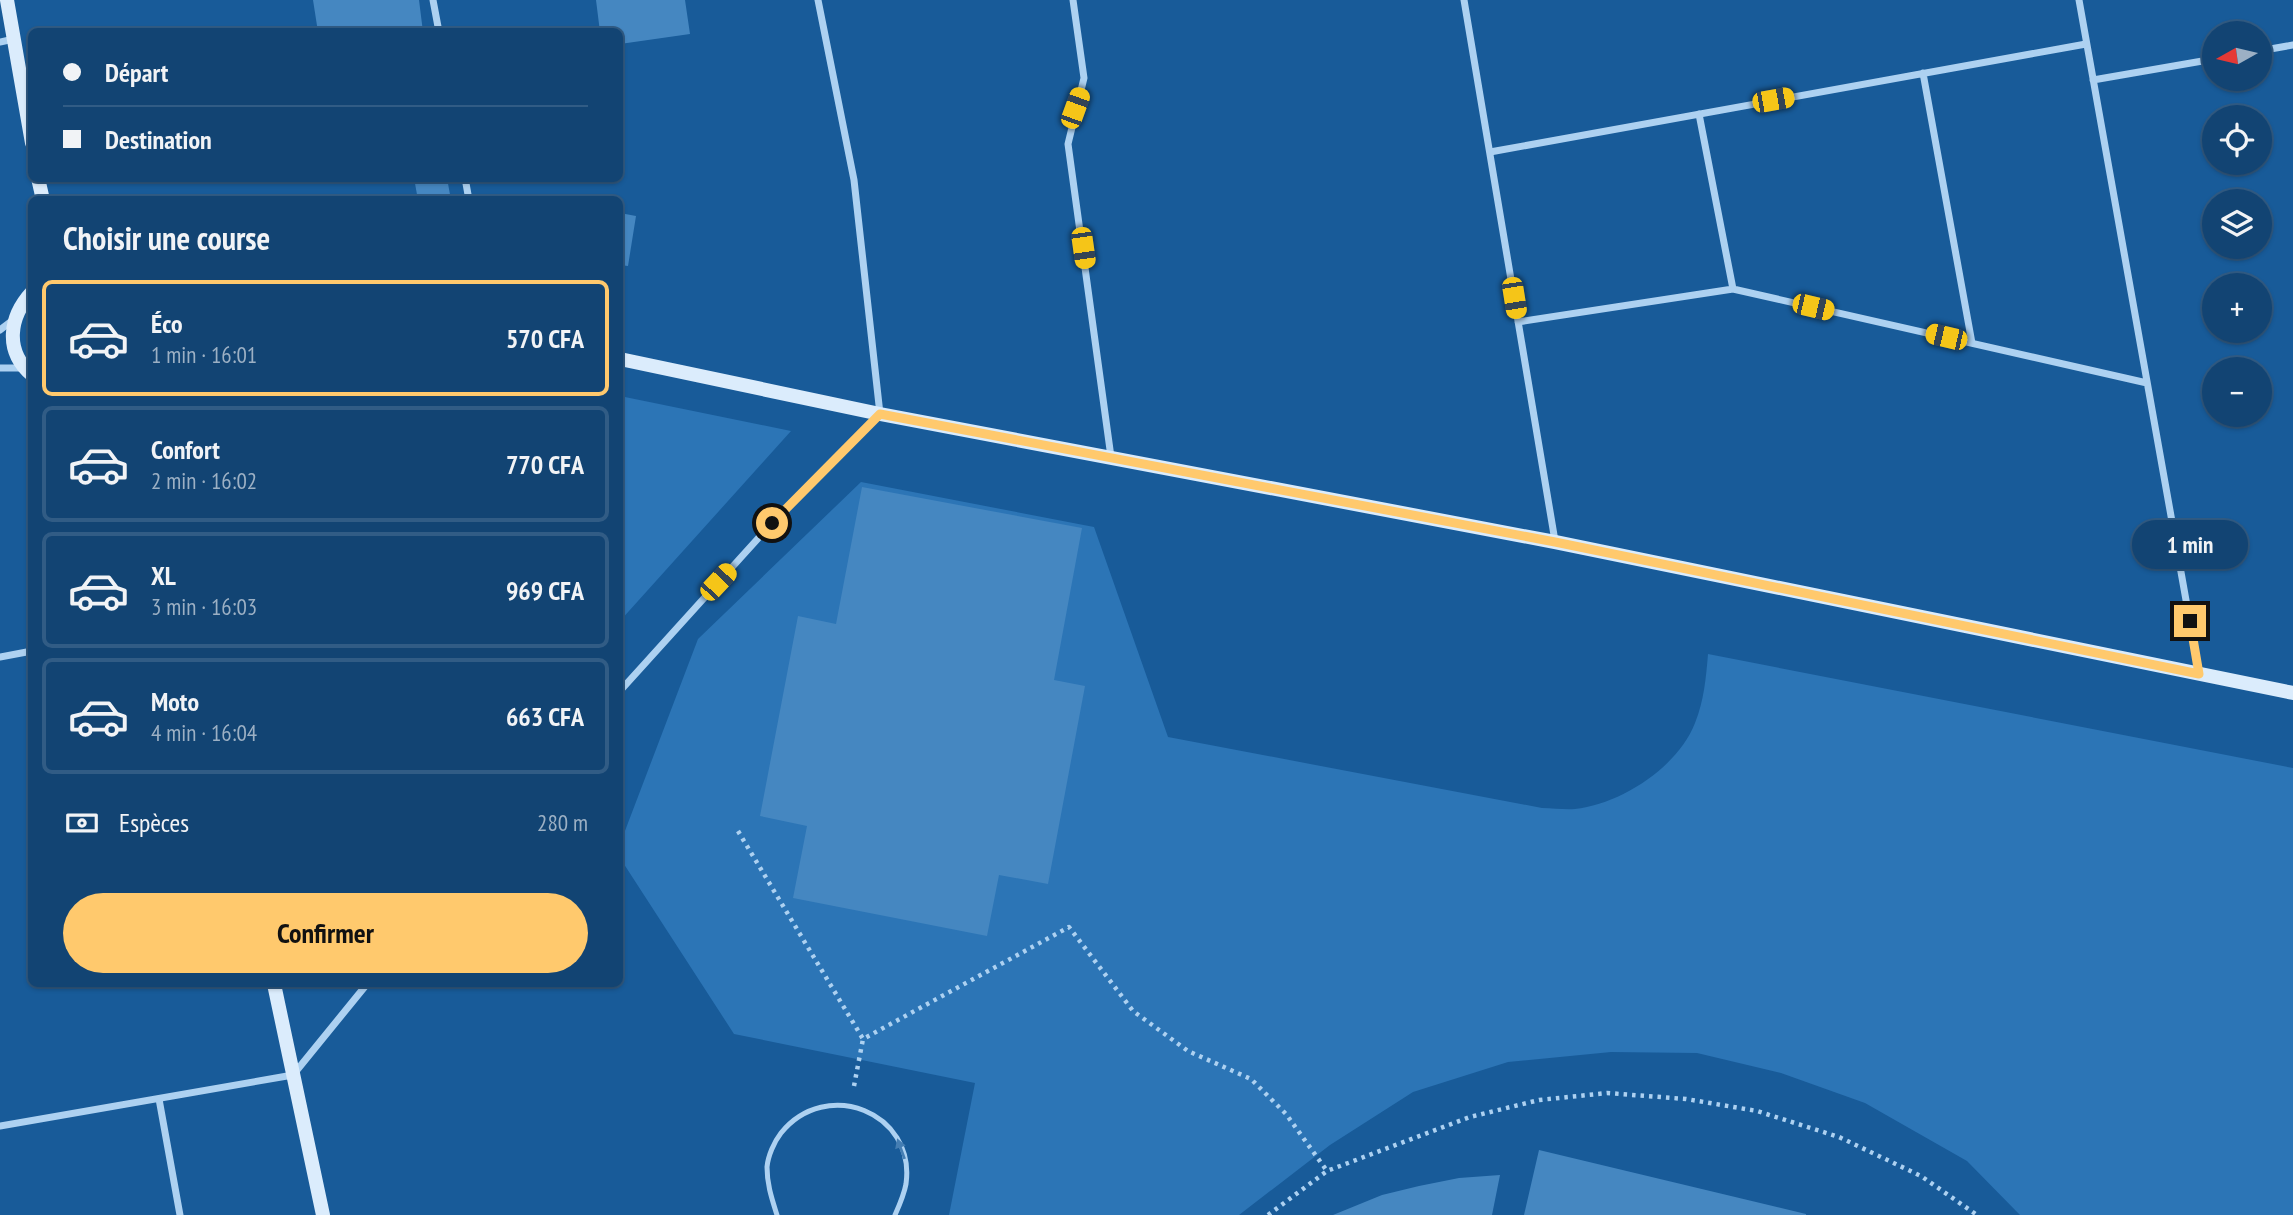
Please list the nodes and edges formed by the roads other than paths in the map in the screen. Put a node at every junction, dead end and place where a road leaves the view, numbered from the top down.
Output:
1 (7, 0) edge
2 (433, 0) edge
3 (818, 0) edge
4 (1073, 0) edge
5 (1464, 0) edge
6 (2079, 0) edge
7 (438, 28) edge
8 (7, 41) edge
9 (2087, 44) junction
10 (2293, 45) edge
11 (2272, 49) edge
12 (2202, 61) edge
13 (1923, 73) junction
14 (2093, 80) junction
15 (1699, 114) junction
16 (28, 127) edge
17 (1490, 152) junction
18 (1733, 289) junction
19 (28, 296) edge
20 (14, 320) junction
21 (1518, 322) junction
22 (0, 330) edge
23 (1972, 343) junction
24 (623, 360) edge
25 (0, 368) edge
26 (27, 372) edge
27 (2147, 383) junction
28 (880, 414) junction
29 (1111, 457) junction
30 (1555, 542) junction
31 (28, 652) edge
32 (0, 657) edge
33 (2199, 674) junction
34 (623, 688) edge
35 (2293, 693) edge
36 (275, 987) edge
37 (365, 987) edge
38 (293, 1075) junction
39 (159, 1099) junction
40 (0, 1126) edge
41 (180, 1215) edge
42 (323, 1215) edge
43 (777, 1215) edge
44 (895, 1215) edge

1 - 8 street
2 - 7 street
3 - 28 street
4 - 29 street
5 - 17 street
6 - 9 street
8 - 16 street
9 - 13 street
9 - 14 street
10 - 11 street
12 - 14 street
13 - 15 street
13 - 23 street
14 - 27 street
15 - 17 street
15 - 18 street
17 - 21 street
18 - 21 street
18 - 23 street
19 - 20 street
20 - 22 street
20 - 26 street
21 - 30 street
23 - 27 street
24 - 28 street
25 - 26 street
27 - 33 street
28 - 29 street
28 - 34 street
29 - 30 street
30 - 33 street
31 - 32 street
33 - 35 street
36 - 38 street
37 - 38 street
38 - 39 street
38 - 42 street
39 - 40 street
39 - 41 street
44 -> 43 lane

